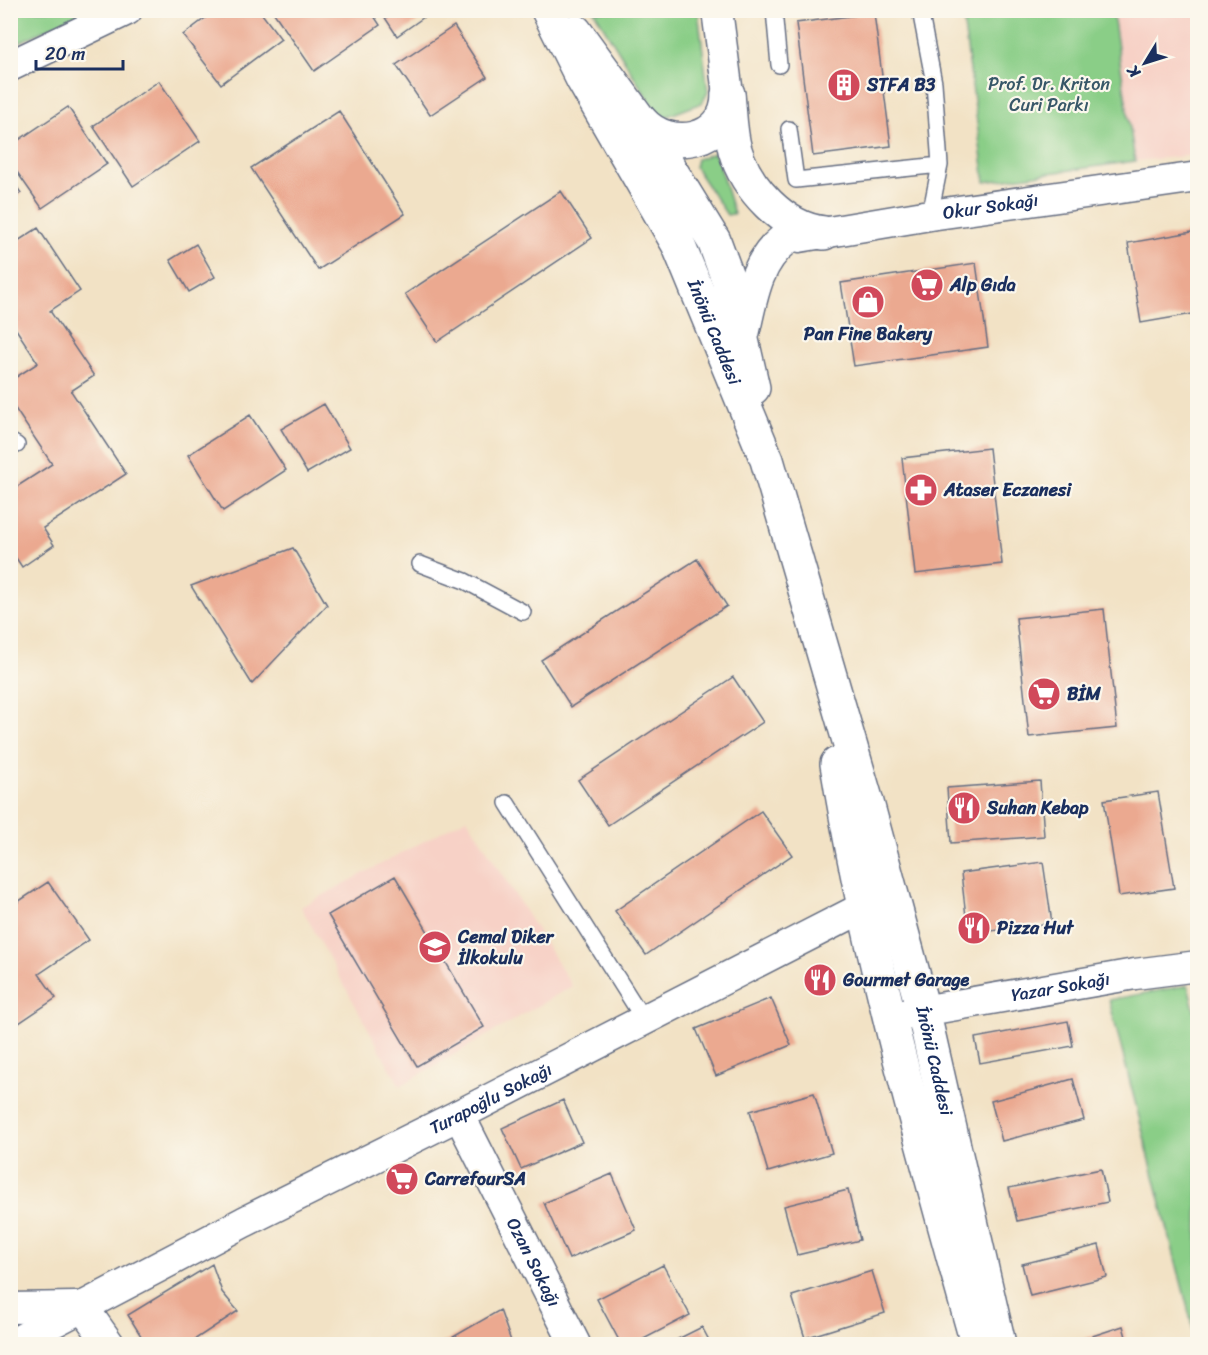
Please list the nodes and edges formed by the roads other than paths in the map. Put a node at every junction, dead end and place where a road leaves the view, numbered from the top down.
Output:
1 (127, 10) edge
2 (548, 10) edge
3 (558, 10) edge
4 (717, 10) edge
5 (774, 10) edge
6 (920, 10) edge
7 (779, 65) dead end
8 (10, 66) edge
9 (728, 94) junction
10 (639, 119) junction
11 (789, 129) dead end
12 (940, 165) junction
13 (1197, 177) edge
14 (930, 215) junction
15 (824, 233) junction
16 (784, 240) junction
17 (719, 252) junction
18 (684, 258) junction
19 (742, 335) junction
20 (767, 460) junction
21 (420, 564) dead end
22 (523, 612) dead end
23 (828, 676) junction
24 (507, 803) dead end
25 (864, 907) junction
26 (1197, 966) edge
27 (923, 1010) junction
28 (890, 1016) junction
29 (644, 1020) junction
30 (459, 1115) junction
31 (82, 1306) junction
32 (10, 1308) edge
33 (12, 1344) edge
34 (109, 1344) edge
35 (575, 1344) edge
36 (978, 1344) edge
37 (999, 1344) edge

1 - 8 street
2 - 18 main road, İnönü Caddesi
3 - 10 main road
4 - 9 street
5 - 7 lane
6 - 12 lane
9 - 10 main road
9 - 15 main road
10 - 17 main road
11 - 12 lane
12 - 14 lane
13 - 14 street, Okur Sokağı
14 - 15 street, Okur Sokağı
15 - 16 street, Okur Sokağı
16 - 17 main road
16 - 19 main road
17 - 18 main road
17 - 19 main road
18 - 20 main road, İnönü Caddesi
19 - 20 main road
20 - 23 main road, İnönü Caddesi
21 - 22 lane
23 - 25 main road, İnönü Caddesi
23 - 27 main road, İnönü Caddesi
24 - 29 lane
25 - 27 street
25 - 28 main road, İnönü Caddesi
25 - 29 street, Turapoğlu Sokağı
26 - 27 street, Yazar Sokağı
27 - 28 street, Yazar Sokağı
27 - 37 main road, İnönü Caddesi
28 - 36 main road, İnönü Caddesi
29 - 30 street, Turapoğlu Sokağı
30 - 31 street, Turapoğlu Sokağı
30 - 35 street, Ozan Sokağı
31 - 32 street
31 - 33 street, Turapoğlu Sokağı
31 - 34 street

